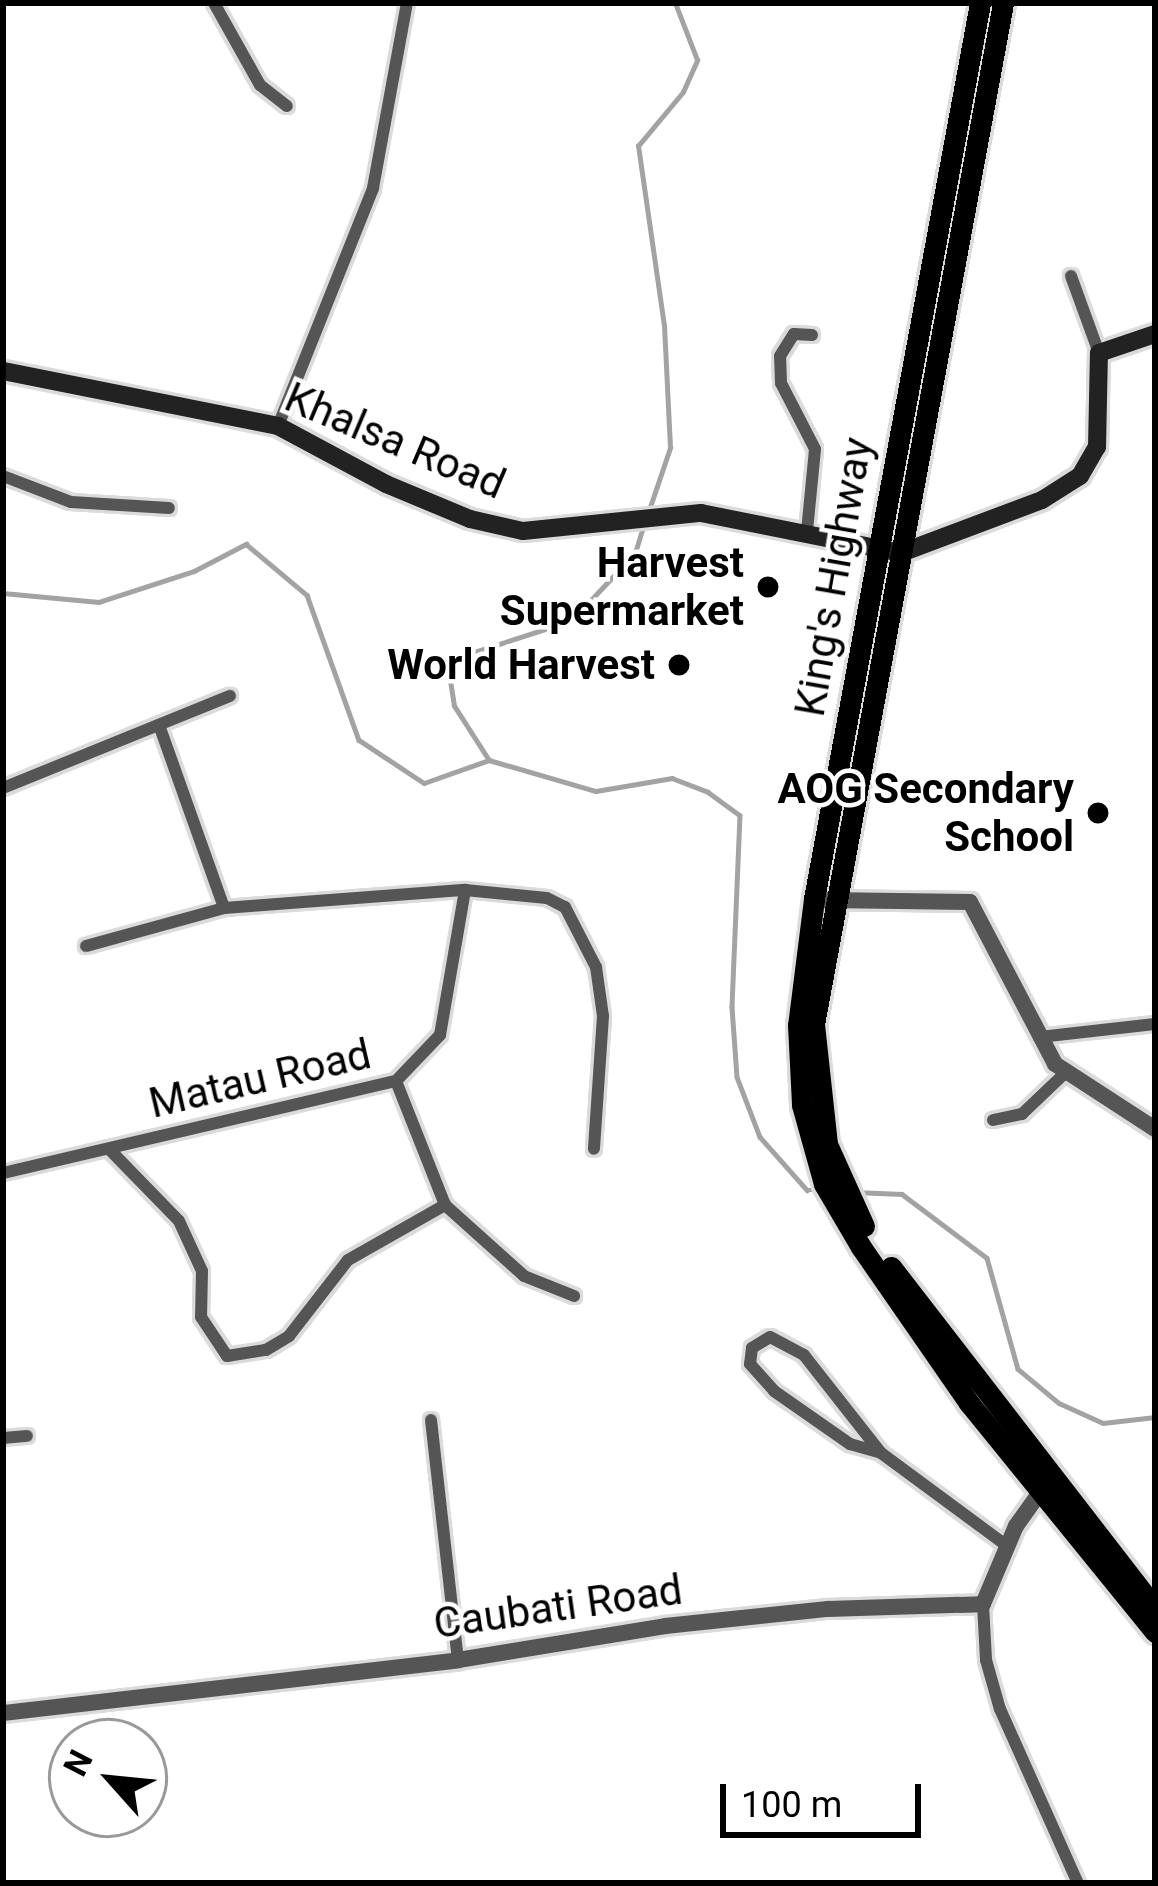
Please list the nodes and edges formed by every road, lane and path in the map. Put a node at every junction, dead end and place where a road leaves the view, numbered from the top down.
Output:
1 (214, 3) edge
2 (406, 3) edge
3 (980, 3) edge
4 (1003, 3) edge
5 (287, 106) dead end
6 (1071, 276) dead end
7 (1155, 334) edge
8 (812, 335) dead end
9 (1100, 353) junction
10 (3, 371) edge
11 (278, 426) junction
12 (3, 476) edge
13 (169, 508) dead end
14 (807, 531) junction
15 (890, 550) junction
16 (230, 696) dead end
17 (159, 725) junction
18 (3, 788) edge
19 (465, 890) junction
20 (823, 900) junction
21 (224, 908) junction
22 (86, 946) dead end
23 (1155, 1024) edge
24 (1038, 1038) junction
25 (1064, 1074) junction
26 (396, 1082) junction
27 (993, 1120) dead end
28 (1155, 1129) edge
29 (109, 1149) junction
30 (594, 1149) dead end
31 (3, 1173) edge
32 (446, 1205) junction
33 (574, 1296) dead end
34 (431, 1420) dead end
35 (27, 1436) dead end
36 (3, 1438) edge
37 (881, 1453) junction
38 (1045, 1485) junction
39 (1007, 1546) junction
40 (983, 1604) junction
41 (1155, 1608) edge
42 (1155, 1632) edge
43 (458, 1660) junction
44 (3, 1714) edge
45 (1078, 1883) edge

1 - 5 street
2 - 11 street
3 - 15 highway, King's Highway
4 - 15 highway, King's Highway
6 - 9 street
7 - 9 main road
8 - 14 street
9 - 15 main road
10 - 11 main road, Khalsa Road
11 - 14 main road, Khalsa Road
12 - 13 street
14 - 15 main road, Khalsa Road
15 - 20 highway, King's Highway
16 - 17 street
17 - 18 street
17 - 21 street
19 - 21 street
19 - 26 street, Matau Road
19 - 30 street
20 - 24 street
20 - 38 highway, King's Highway
21 - 22 street
23 - 24 street
24 - 25 street
25 - 27 street
25 - 28 street
26 - 29 street, Matau Road
26 - 32 street
29 - 31 street, Matau Road
29 - 32 street
32 - 33 street
34 - 43 street
35 - 36 street
37 - 37 street
37 - 39 street
38 - 39 street
38 - 41 highway, King's Highway
38 - 42 highway, King's Highway
39 - 40 street
40 - 43 street, Caubati Road
40 - 45 street
43 - 44 street, Caubati Road

